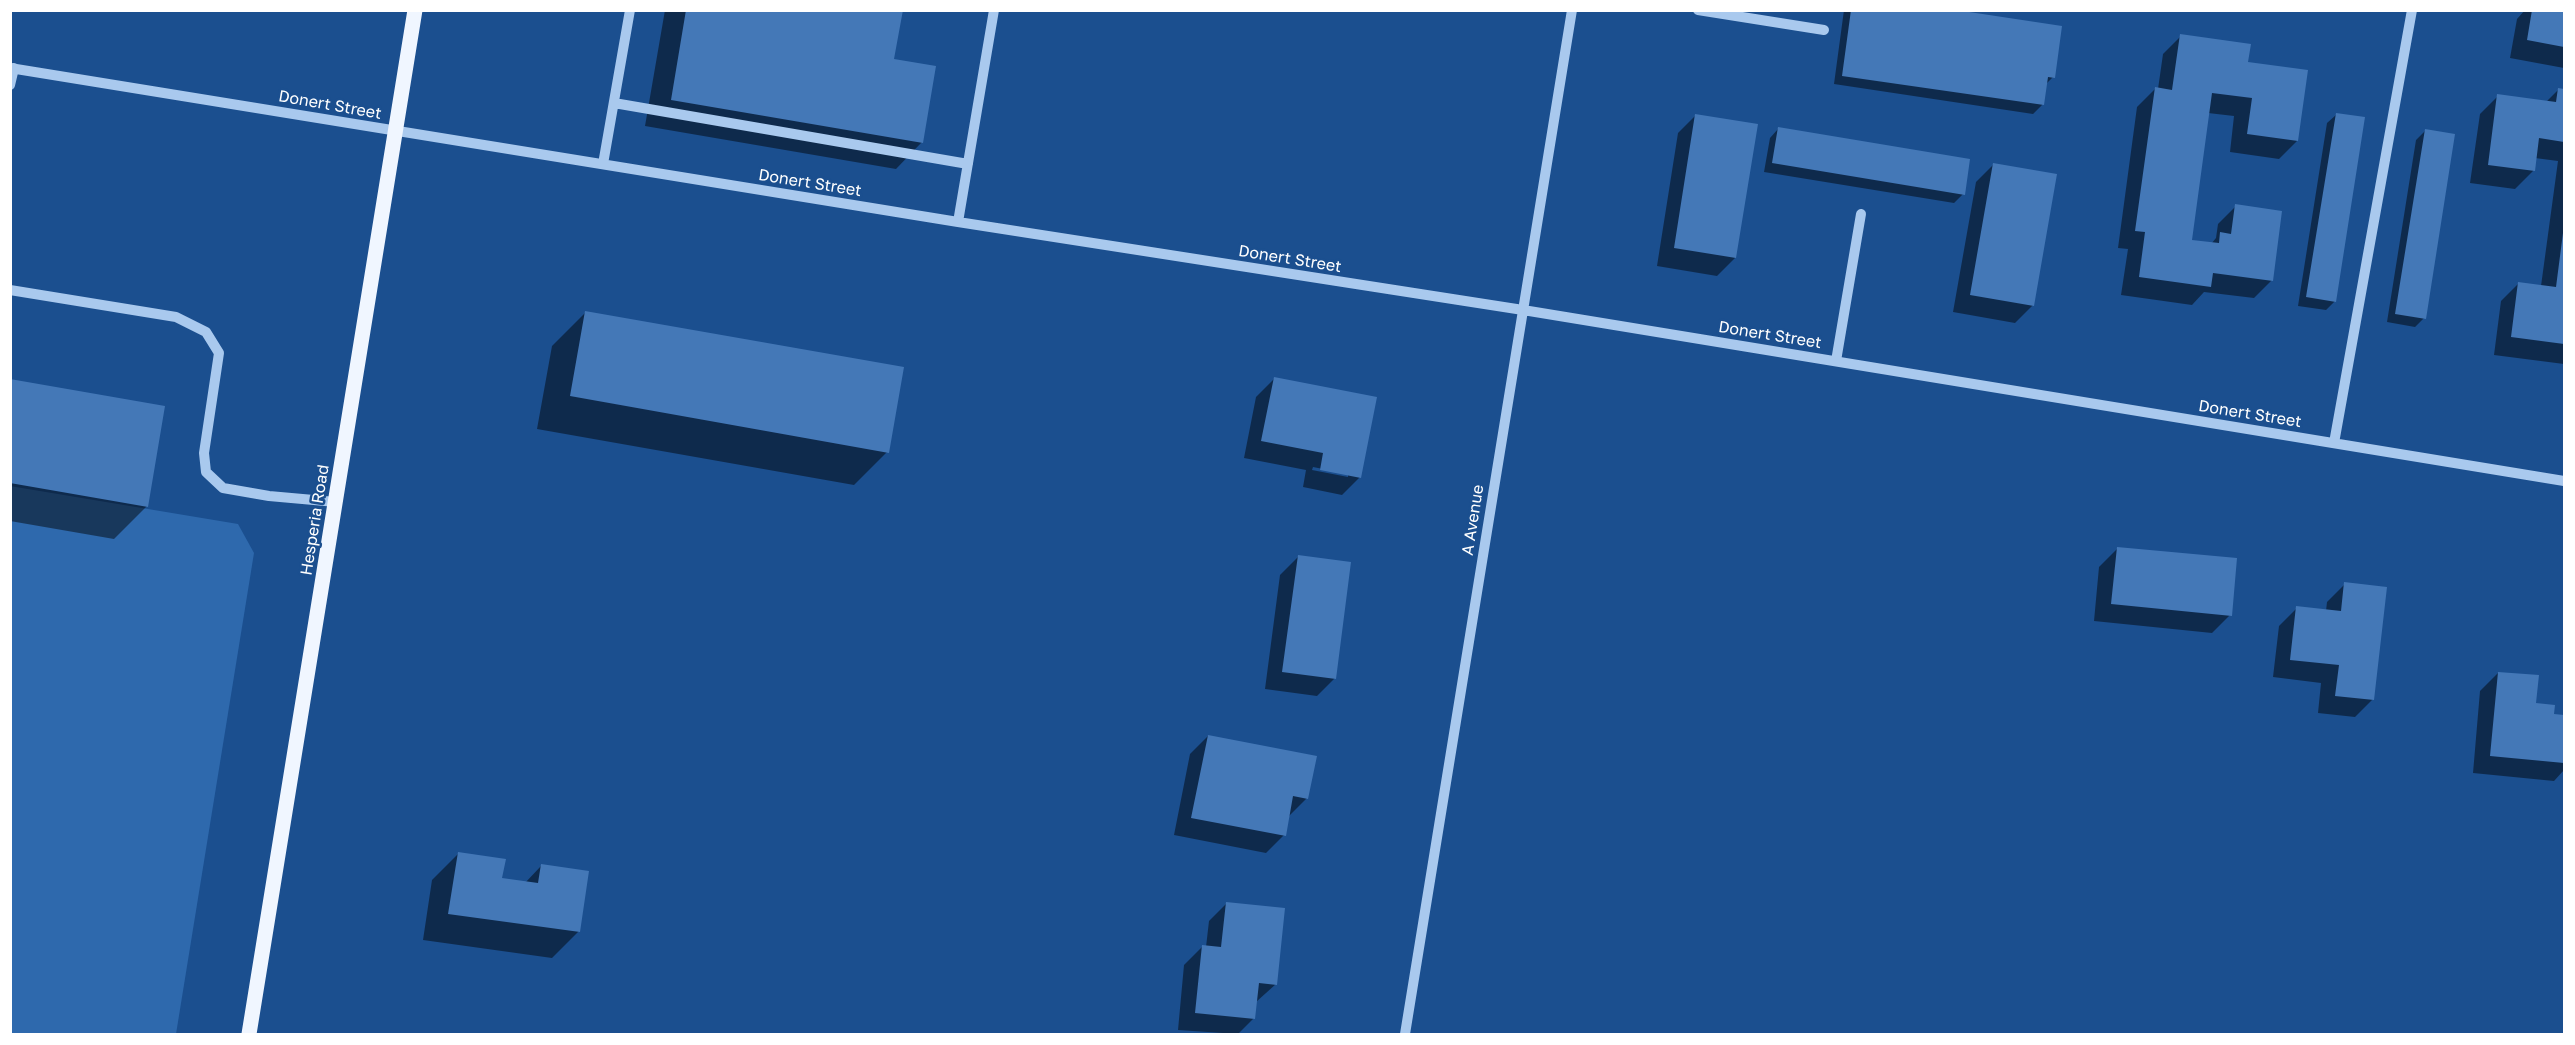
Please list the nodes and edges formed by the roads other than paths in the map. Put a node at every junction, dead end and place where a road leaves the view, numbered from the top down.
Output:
1 (416, 10) edge
2 (630, 10) edge
3 (994, 10) edge
4 (1572, 10) edge
5 (1698, 10) edge
6 (2412, 10) edge
7 (1824, 30) dead end
8 (12, 68) edge
9 (10, 85) edge
10 (614, 103) junction
11 (396, 131) junction
12 (603, 164) junction
13 (968, 164) junction
14 (1861, 214) dead end
15 (958, 222) junction
16 (10, 290) edge
17 (1523, 310) junction
18 (1836, 361) junction
19 (2334, 443) junction
20 (2565, 481) edge
21 (336, 502) junction
22 (249, 1035) edge
23 (1405, 1035) edge

1 - 11 main road, Hesperia Road
2 - 10 street
3 - 13 street
4 - 17 street, A Avenue
5 - 7 street
6 - 19 street
8 - 9 street
8 - 11 street, Donert Street
10 - 12 street
10 - 13 street
11 - 12 street, Donert Street
11 - 21 main road, Hesperia Road
12 - 15 street, Donert Street
13 - 15 street
14 - 18 street
15 - 17 street, Donert Street
16 - 21 street
17 - 18 street, Donert Street
17 - 23 street, A Avenue
18 - 19 street, Donert Street
19 - 20 street, Donert Street
21 - 22 main road, Hesperia Road

